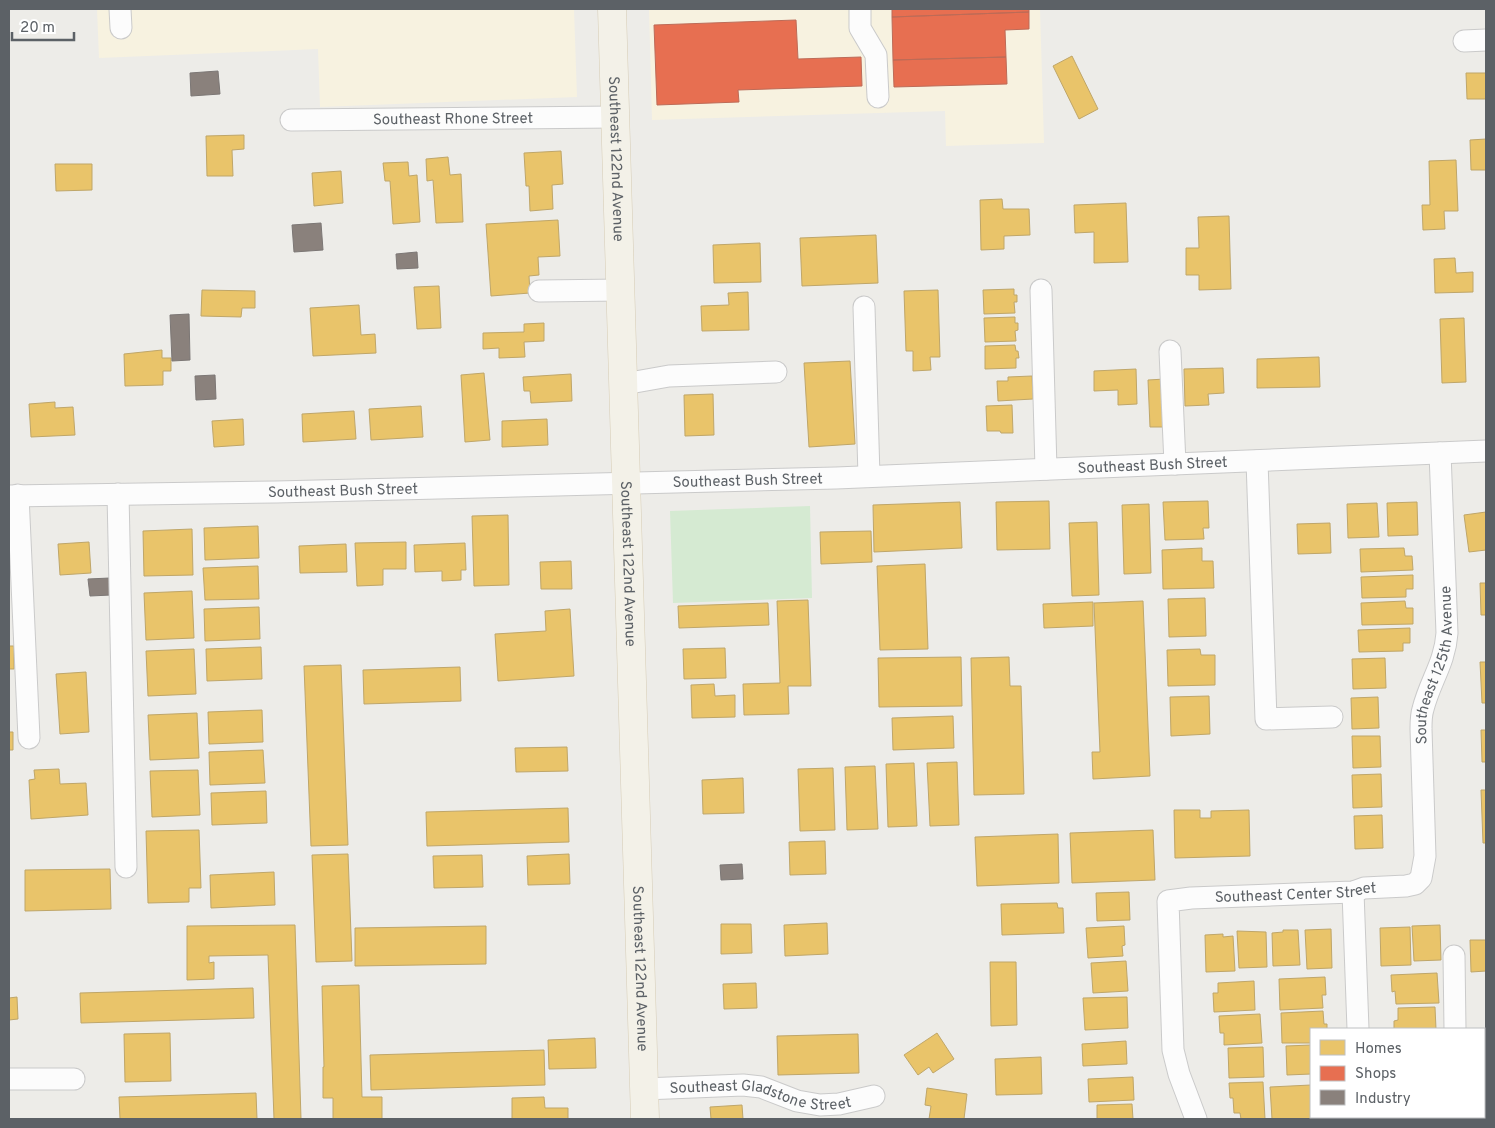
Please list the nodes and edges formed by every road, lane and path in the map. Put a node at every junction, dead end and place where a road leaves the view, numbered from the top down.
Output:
1 (612, 9) edge
2 (860, 9) edge
3 (1486, 40) edge
4 (1464, 41) dead end
5 (878, 97) dead end
6 (616, 117) junction
7 (291, 120) dead end
8 (621, 290) junction
9 (1041, 290) dead end
10 (539, 291) dead end
11 (864, 307) dead end
12 (1170, 351) dead end
13 (776, 372) dead end
14 (624, 384) junction
15 (1486, 451) edge
16 (1440, 453) junction
17 (1257, 461) junction
18 (1175, 464) junction
19 (1046, 469) junction
20 (869, 476) junction
21 (627, 484) junction
22 (118, 494) junction
23 (14, 496) edge
24 (1332, 717) dead end
25 (29, 738) dead end
26 (126, 867) dead end
27 (1421, 878) joint
28 (1353, 892) junction
29 (1454, 956) dead end
30 (1358, 1028) edge
31 (1455, 1028) edge
32 (9, 1079) edge
33 (74, 1079) dead end
34 (644, 1089) junction
35 (874, 1096) dead end
36 (645, 1119) edge
37 (1196, 1119) edge

1 - 6 main road, Southeast 122nd Avenue
2 - 5 street
3 - 4 street
6 - 7 street, Southeast Rhone Street
6 - 8 main road, Southeast 122nd Avenue
8 - 10 street
8 - 14 main road, Southeast 122nd Avenue
9 - 19 street
11 - 20 street
12 - 18 street
13 - 14 street
14 - 21 main road, Southeast 122nd Avenue
15 - 16 street, Southeast Bush Street
16 - 17 street, Southeast Bush Street
16 - 27 street, Southeast 125th Avenue
17 - 18 street, Southeast Bush Street
17 - 24 street
18 - 19 street, Southeast Bush Street
19 - 20 street, Southeast Bush Street
20 - 21 street, Southeast Bush Street
21 - 22 street, Southeast Bush Street
21 - 34 main road, Southeast 122nd Avenue
22 - 23 street, Southeast Bush Street
22 - 26 street
23 - 25 street
27 - 28 street, Southeast Center Street
28 - 30 street
28 - 37 street, Southeast Center Street
29 - 31 street
32 - 33 street
34 - 35 street, Southeast Gladstone Street
34 - 36 main road, Southeast 122nd Avenue

